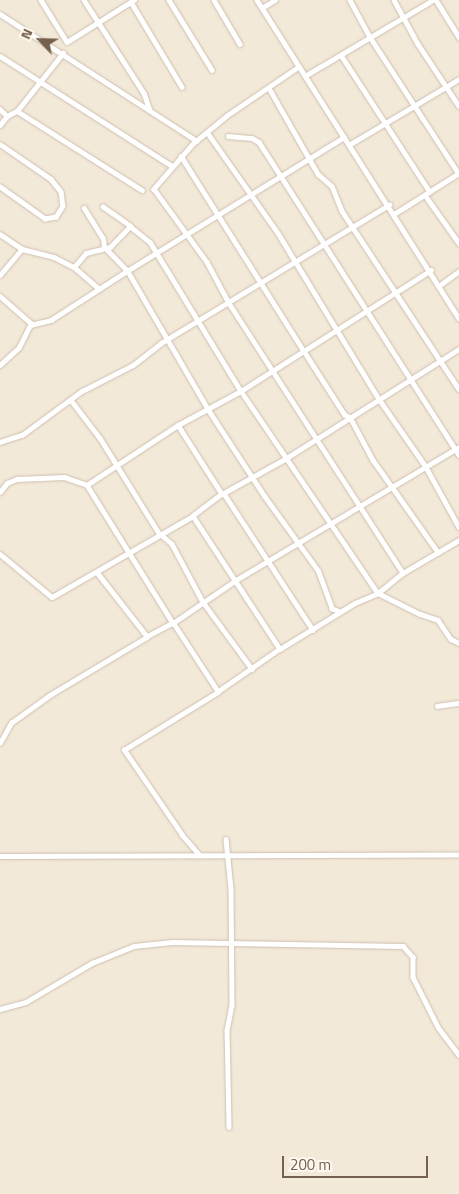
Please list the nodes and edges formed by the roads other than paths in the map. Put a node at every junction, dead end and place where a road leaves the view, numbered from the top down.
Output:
1 (41, 0) edge
2 (84, 0) edge
3 (169, 0) edge
4 (214, 0) edge
5 (257, 0) edge
6 (275, 0) edge
7 (350, 0) edge
8 (394, 0) edge
9 (435, 0) edge
10 (130, 1) edge
11 (262, 8) junction
12 (0, 14) edge
13 (402, 18) junction
14 (97, 22) junction
15 (370, 37) junction
16 (459, 37) edge
17 (240, 44) dead end
18 (63, 53) junction
19 (341, 55) junction
20 (0, 56) edge
21 (299, 67) junction
22 (212, 70) dead end
23 (305, 76) junction
24 (459, 79) edge
25 (40, 82) junction
26 (182, 87) dead end
27 (446, 87) junction
28 (268, 88) junction
29 (414, 105) junction
30 (459, 106) edge
31 (0, 110) edge
32 (150, 110) junction
33 (18, 111) junction
34 (7, 116) junction
35 (384, 124) junction
36 (0, 125) edge
37 (207, 132) junction
38 (228, 136) dead end
39 (344, 137) junction
40 (197, 141) junction
41 (0, 144) edge
42 (349, 145) junction
43 (182, 156) junction
44 (311, 158) junction
45 (172, 166) junction
46 (459, 174) edge
47 (280, 178) junction
48 (0, 187) edge
49 (142, 190) dead end
50 (428, 193) junction
51 (250, 196) junction
52 (389, 205) junction
53 (103, 207) dead end
54 (84, 209) dead end
55 (220, 213) junction
56 (394, 214) junction
57 (353, 225) junction
58 (130, 226) junction
59 (188, 233) junction
60 (0, 234) edge
61 (324, 242) junction
62 (459, 243) edge
63 (104, 247) junction
64 (22, 249) junction
65 (156, 253) junction
66 (294, 263) junction
67 (74, 266) junction
68 (431, 270) junction
69 (127, 271) junction
70 (459, 271) edge
71 (1, 272) edge
72 (262, 283) junction
73 (440, 284) junction
74 (99, 289) junction
75 (397, 292) junction
76 (0, 296) edge
77 (229, 303) junction
78 (368, 311) junction
79 (459, 318) edge
80 (200, 320) junction
81 (32, 324) junction
82 (336, 332) junction
83 (168, 340) junction
84 (459, 349) edge
85 (304, 351) junction
86 (442, 360) junction
87 (0, 365) edge
88 (274, 370) junction
89 (409, 380) junction
90 (459, 389) edge
91 (241, 391) junction
92 (379, 399) junction
93 (71, 400) junction
94 (208, 410) junction
95 (350, 417) junction
96 (178, 425) junction
97 (317, 438) junction
98 (0, 442) edge
99 (457, 448) edge
100 (459, 455) edge
101 (286, 459) junction
102 (116, 466) junction
103 (426, 468) junction
104 (254, 477) junction
105 (87, 485) junction
106 (392, 488) junction
107 (0, 492) edge
108 (223, 494) junction
109 (361, 506) junction
110 (194, 516) junction
111 (331, 526) junction
112 (459, 527) edge
113 (159, 534) junction
114 (459, 540) edge
115 (300, 545) junction
116 (130, 552) junction
117 (438, 552) junction
118 (0, 554) edge
119 (269, 563) junction
120 (97, 573) junction
121 (403, 573) junction
122 (236, 580) junction
123 (378, 593) junction
124 (203, 602) junction
125 (340, 612) junction
126 (173, 623) junction
127 (313, 630) junction
128 (147, 636) junction
129 (459, 643) edge
130 (280, 649) junction
131 (252, 669) junction
132 (218, 692) junction
133 (459, 703) edge
134 (437, 706) dead end
135 (0, 743) edge
136 (226, 839) dead end
137 (459, 854) edge
138 (0, 856) edge
139 (200, 856) junction
140 (228, 856) junction
141 (229, 943) junction
142 (0, 1009) edge
143 (459, 1055) edge
144 (230, 1127) dead end

1 - 14 street
2 - 14 street
3 - 22 street
4 - 17 street
5 - 11 street
6 - 11 street
7 - 15 street
8 - 13 street
9 - 13 street
9 - 16 street
10 - 14 street
10 - 26 street
11 - 21 street
12 - 18 street
13 - 15 street
13 - 27 street
14 - 32 street
15 - 19 street
15 - 29 street
18 - 25 street
18 - 32 street
19 - 23 street
19 - 35 street
20 - 25 street
21 - 23 street
21 - 28 street
23 - 39 street
24 - 27 street
25 - 33 street
25 - 45 street
27 - 29 street
27 - 30 street
28 - 37 street
28 - 44 street
29 - 35 street
29 - 46 street
31 - 34 street
32 - 40 street
33 - 34 street
33 - 49 street
34 - 36 street
35 - 42 street
35 - 50 street
37 - 40 street
37 - 51 street
38 - 47 street
39 - 42 street
39 - 44 street
40 - 43 street
41 - 48 street
42 - 52 street
43 - 45 street
43 - 55 street
44 - 47 street
44 - 57 street
45 - 59 street
46 - 50 street
47 - 51 street
47 - 61 street
50 - 56 street
50 - 62 street
51 - 55 street
51 - 66 street
52 - 56 street
52 - 57 street
53 - 58 street
54 - 63 street
55 - 59 street
55 - 72 street
56 - 68 street
57 - 61 street
57 - 75 street
58 - 63 street
58 - 65 street
59 - 65 street
59 - 77 street
60 - 64 street
61 - 66 street
61 - 78 street
63 - 67 street
63 - 69 street
64 - 67 street
64 - 71 street
65 - 69 street
65 - 80 street
66 - 72 street
66 - 82 street
67 - 74 street
68 - 73 street
68 - 75 street
69 - 74 street
69 - 83 street
70 - 73 street
72 - 77 street
72 - 85 street
73 - 79 street
74 - 81 street
75 - 78 street
75 - 86 street
76 - 81 street
77 - 80 street
77 - 88 street
78 - 82 street
78 - 89 street
80 - 83 street
80 - 91 street
81 - 87 street
82 - 85 street
82 - 92 street
83 - 93 street
83 - 94 street
84 - 86 street
85 - 88 street
85 - 95 street
86 - 89 street
86 - 90 street
88 - 91 street
88 - 97 street
89 - 92 street
89 - 99 street
91 - 94 street
91 - 101 street
92 - 95 street
92 - 103 street
93 - 98 street
93 - 102 street
94 - 96 street
94 - 104 street
95 - 97 street
95 - 106 street
96 - 102 street
96 - 108 street
97 - 101 street
97 - 109 street
99 - 100 street
99 - 103 street
101 - 104 street
101 - 111 street
102 - 105 street
102 - 113 street
103 - 106 street
103 - 112 street
104 - 108 street
104 - 115 street
105 - 107 street
105 - 116 street
106 - 109 street
106 - 117 street
108 - 110 street
108 - 119 street
109 - 111 street
109 - 121 street
110 - 113 street
110 - 122 street
111 - 115 street
111 - 123 street
113 - 116 street
113 - 124 street
114 - 117 street
115 - 119 street
115 - 125 street
116 - 120 street
116 - 126 street
117 - 121 street
118 - 120 street
119 - 122 street
119 - 127 street
120 - 128 street
121 - 123 street
122 - 124 street
122 - 130 street
123 - 125 street
123 - 129 street
124 - 126 street
124 - 131 street
125 - 127 street
126 - 128 street
126 - 132 street
127 - 130 street
128 - 135 street
130 - 131 street
131 - 132 street
132 - 139 street
133 - 134 street
136 - 140 street
137 - 140 street
138 - 139 street
139 - 140 street
140 - 141 street
141 - 142 street
141 - 143 street
141 - 144 street

